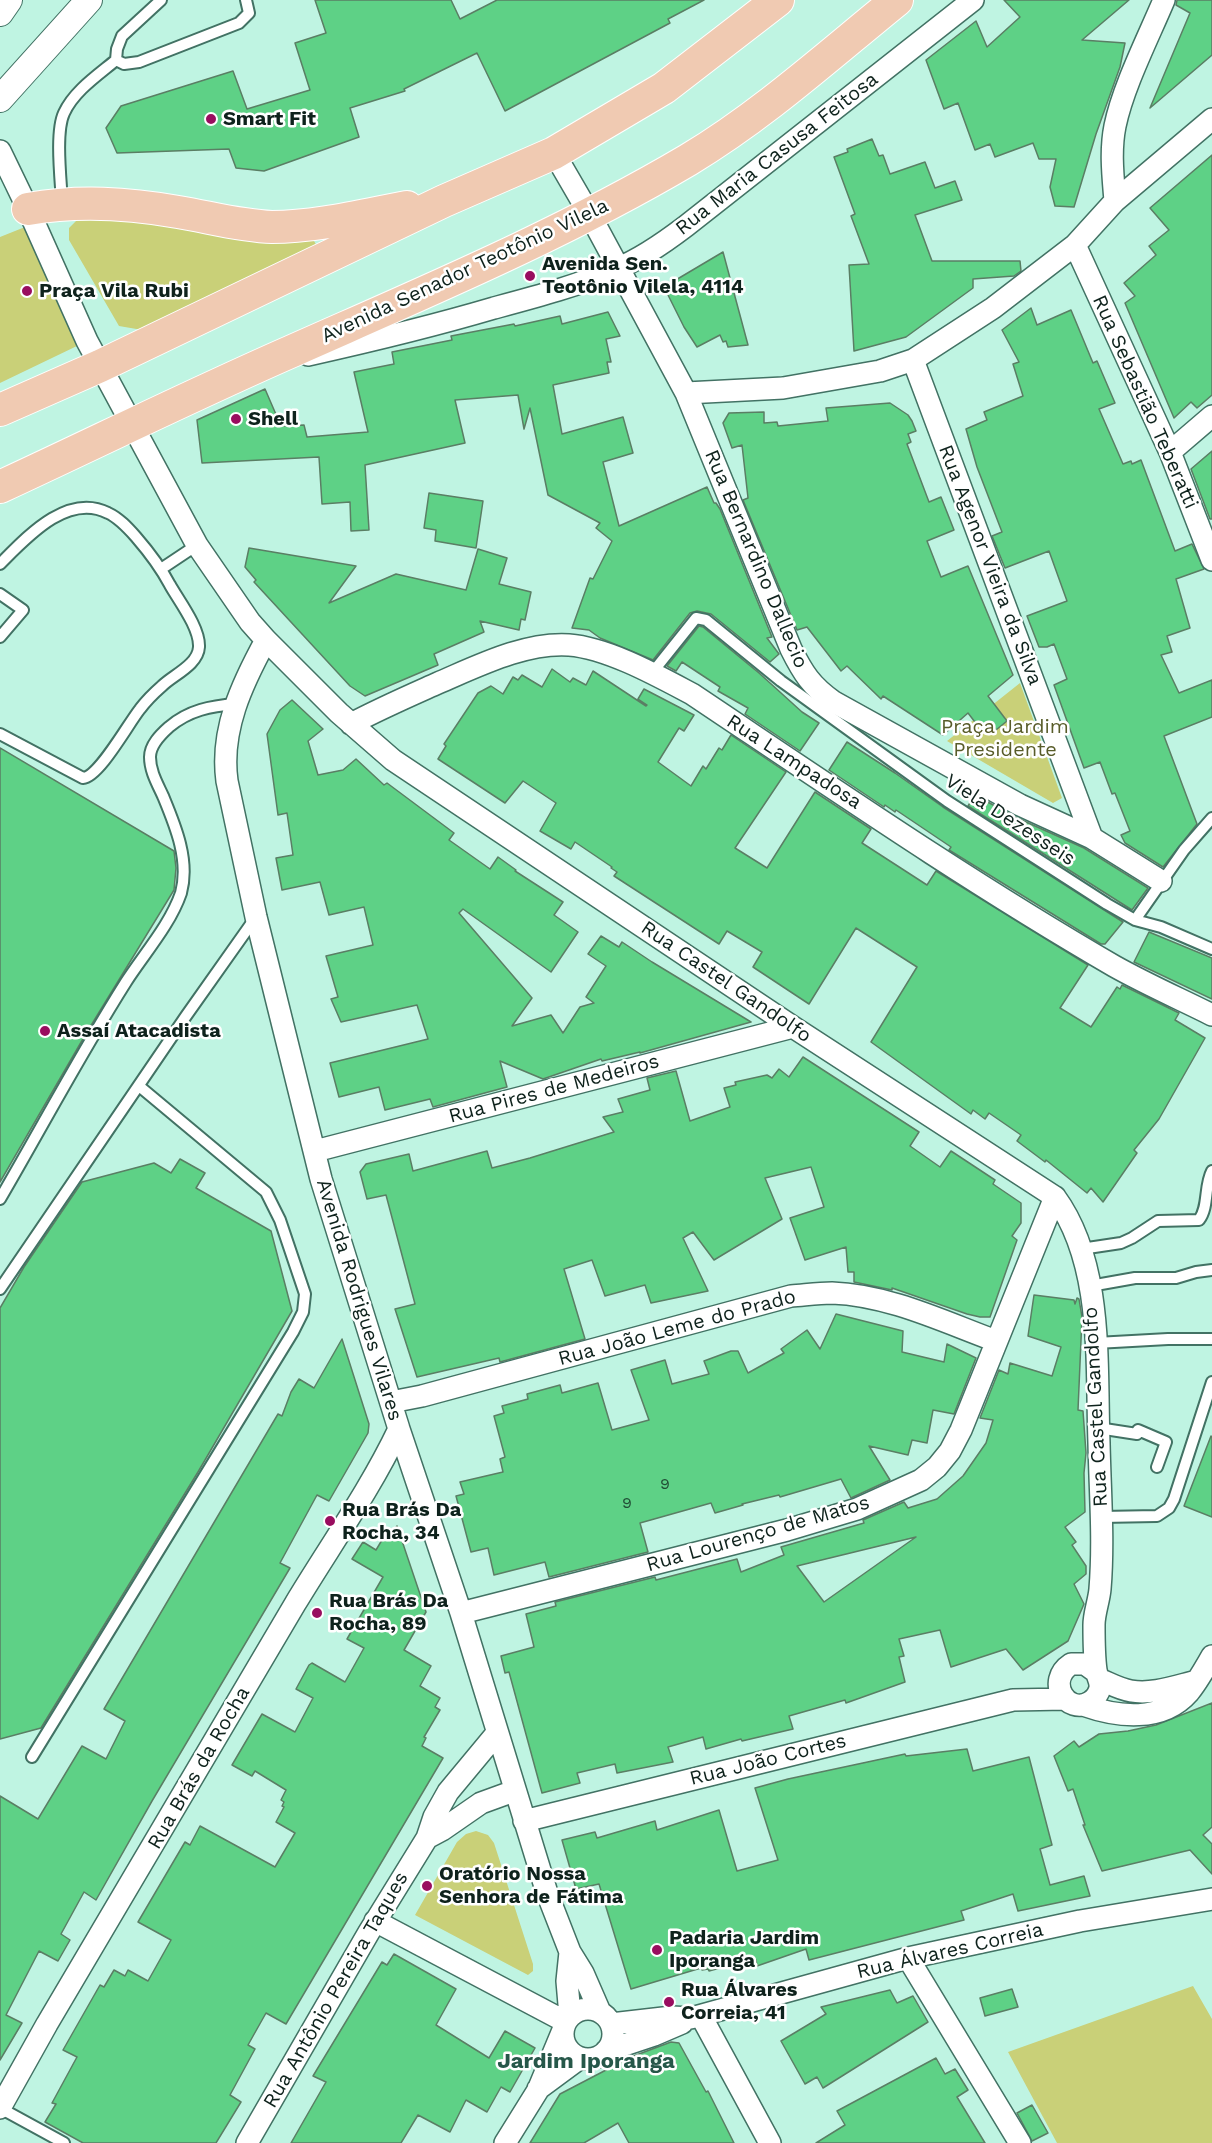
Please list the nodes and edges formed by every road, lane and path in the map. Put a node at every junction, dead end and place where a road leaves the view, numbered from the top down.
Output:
1 (9, 0) edge
2 (89, 0) edge
3 (161, 0) edge
4 (246, 0) edge
5 (778, 0) edge
6 (897, 0) edge
7 (973, 0) edge
8 (1164, 0) edge
9 (0, 13) edge
10 (116, 60) junction
11 (0, 99) edge
12 (1212, 119) edge
13 (0, 151) edge
14 (554, 153) junction
15 (444, 201) junction
16 (1115, 201) junction
17 (62, 203) junction
18 (28, 208) junction
19 (590, 215) junction
20 (1075, 245) junction
21 (618, 268) junction
22 (912, 360) junction
23 (100, 366) junction
24 (254, 368) junction
25 (686, 393) junction
26 (0, 410) edge
27 (1212, 416) edge
28 (133, 426) junction
29 (1170, 452) junction
30 (0, 487) edge
31 (197, 545) junction
32 (1212, 560) edge
33 (0, 564) edge
34 (161, 568) junction
35 (0, 594) edge
36 (0, 638) edge
37 (266, 640) junction
38 (652, 673) junction
39 (237, 704) junction
40 (351, 723) junction
41 (0, 734) edge
42 (1212, 818) edge
43 (1202, 830) junction
44 (1092, 838) junction
45 (1212, 838) edge
46 (1161, 881) junction
47 (256, 917) junction
48 (1135, 920) junction
49 (1212, 949) edge
50 (1212, 1015) edge
51 (793, 1027) junction
52 (139, 1086) junction
53 (315, 1151) junction
54 (1212, 1171) edge
55 (1055, 1197) junction
56 (0, 1199) edge
57 (1081, 1249) junction
58 (1212, 1270) edge
59 (1090, 1286) junction
60 (0, 1289) edge
61 (1212, 1339) edge
62 (996, 1341) junction
63 (1096, 1343) junction
64 (1212, 1382) edge
65 (391, 1402) junction
66 (1098, 1428) junction
67 (399, 1429) junction
68 (1157, 1467) dead end
69 (1101, 1517) junction
70 (461, 1614) junction
71 (1094, 1622) junction
72 (1212, 1656) edge
73 (1066, 1669) junction
74 (1098, 1676) junction
75 (1197, 1681) junction
76 (1012, 1700) junction
77 (1074, 1702) junction
78 (497, 1733) junction
79 (32, 1756) dead end
80 (514, 1791) junction
81 (524, 1821) junction
82 (427, 1838) junction
83 (1212, 1899) edge
84 (375, 1922) junction
85 (570, 1952) junction
86 (908, 1958) junction
87 (696, 2017) junction
88 (605, 2018) junction
89 (566, 2023) junction
90 (606, 2051) junction
91 (580, 2058) junction
92 (538, 2090) junction
93 (0, 2108) edge
94 (64, 2143) edge
95 (247, 2143) edge
96 (505, 2143) edge
97 (770, 2143) edge
98 (1020, 2143) edge

1 - 9 street
2 - 11 street
3 - 10 lane
4 - 10 lane
5 - 14 main road
6 - 19 main road, Avenida Senador Teotônio Vilela
7 - 21 street, Rua Maria Casusa Feitosa
8 - 16 street
10 - 17 lane
12 - 16 street
13 - 18 street, Rua Castel Gandolfo
14 - 15 main road
14 - 19 street, Rua Bernardino Dallecio
15 - 17 main road
15 - 23 main road
16 - 20 street
17 - 18 main road
18 - 23 street, Rua Castel Gandolfo
19 - 21 street, Rua Bernardino Dallecio
19 - 24 main road, Avenida Senador Teotônio Vilela
20 - 22 street
20 - 29 street, Rua Sebastião Teberatti
21 - 24 street, Rua Maria Casusa Feitosa
21 - 25 street, Rua Bernardino Dallecio
22 - 25 street
22 - 44 street, Rua Agenor Vieira da Silva
23 - 26 main road
23 - 28 street, Rua Castel Gandolfo
24 - 28 main road, Avenida Senador Teotônio Vilela
25 - 44 street, Rua Bernardino Dallecio
27 - 29 street
28 - 30 main road, Avenida Senador Teotônio Vilela
28 - 31 street, Rua Castel Gandolfo
29 - 32 street, Rua Sebastião Teberatti
31 - 34 lane
31 - 37 street, Rua Castel Gandolfo
33 - 34 lane
34 - 41 lane
35 - 36 lane
37 - 39 street, Avenida Rodrigues Vilares
37 - 40 street, Rua Castel Gandolfo
38 - 40 street, Rua Lampadosa
38 - 48 lane, Viela Dezesseis
38 - 50 street, Rua Lampadosa
39 - 47 street, Avenida Rodrigues Vilares
39 - 56 lane
40 - 51 street, Rua Castel Gandolfo
42 - 43 lane
43 - 45 lane
43 - 46 lane
44 - 46 street, Rua Bernardino Dallecio
46 - 48 lane
47 - 52 lane
47 - 53 street, Avenida Rodrigues Vilares
48 - 49 lane, Viela Dezesseis
51 - 53 street, Rua Pires de Medeiros
51 - 55 street, Rua Castel Gandolfo
52 - 60 lane
52 - 79 lane
53 - 65 street, Avenida Rodrigues Vilares
54 - 57 lane
55 - 57 street, Rua Castel Gandolfo
55 - 62 street, Rua Lourenço de Matos
57 - 59 street, Rua Castel Gandolfo
58 - 59 lane
59 - 63 street, Rua Castel Gandolfo
61 - 63 lane
62 - 65 street, Rua João Leme do Prado
62 - 70 street, Rua Lourenço de Matos
63 - 66 street, Rua Castel Gandolfo
64 - 69 lane
65 - 67 street, Avenida Rodrigues Vilares
66 - 68 lane
66 - 69 street, Rua Castel Gandolfo
67 - 70 street, Avenida Rodrigues Vilares
67 - 93 street, Rua Brás da Rocha
69 - 71 street, Rua Castel Gandolfo
70 - 78 street, Avenida Rodrigues Vilares
71 - 73 street, Rua Castel Gandolfo
71 - 74 street, Rua Castel Gandolfo
72 - 75 street
73 - 74 street
73 - 76 street
73 - 77 street
74 - 75 street
74 - 77 street
75 - 77 street
76 - 77 street
76 - 81 street, Rua João Cortes
78 - 80 street, Avenida Rodrigues Vilares
78 - 82 street, Rua Antônio Pereira Taques
80 - 81 street, Avenida Rodrigues Vilares
80 - 82 street, Rua Antônio Pereira Taques
81 - 85 street, Avenida Rodrigues Vilares
82 - 84 street, Rua Antônio Pereira Taques
83 - 86 street, Rua Álvares Correia
84 - 89 street
84 - 95 street, Rua Antônio Pereira Taques
85 - 88 street, Avenida Rodrigues Vilares
85 - 89 street, Avenida Rodrigues Vilares
86 - 87 street, Rua Álvares Correia
86 - 98 street
87 - 88 street, Rua Álvares Correia
87 - 90 street, Rua Álvares Correia
87 - 97 street
88 - 89 street
88 - 90 street
89 - 91 street
89 - 92 street
90 - 91 street
91 - 92 street
92 - 96 street
93 - 94 lane

